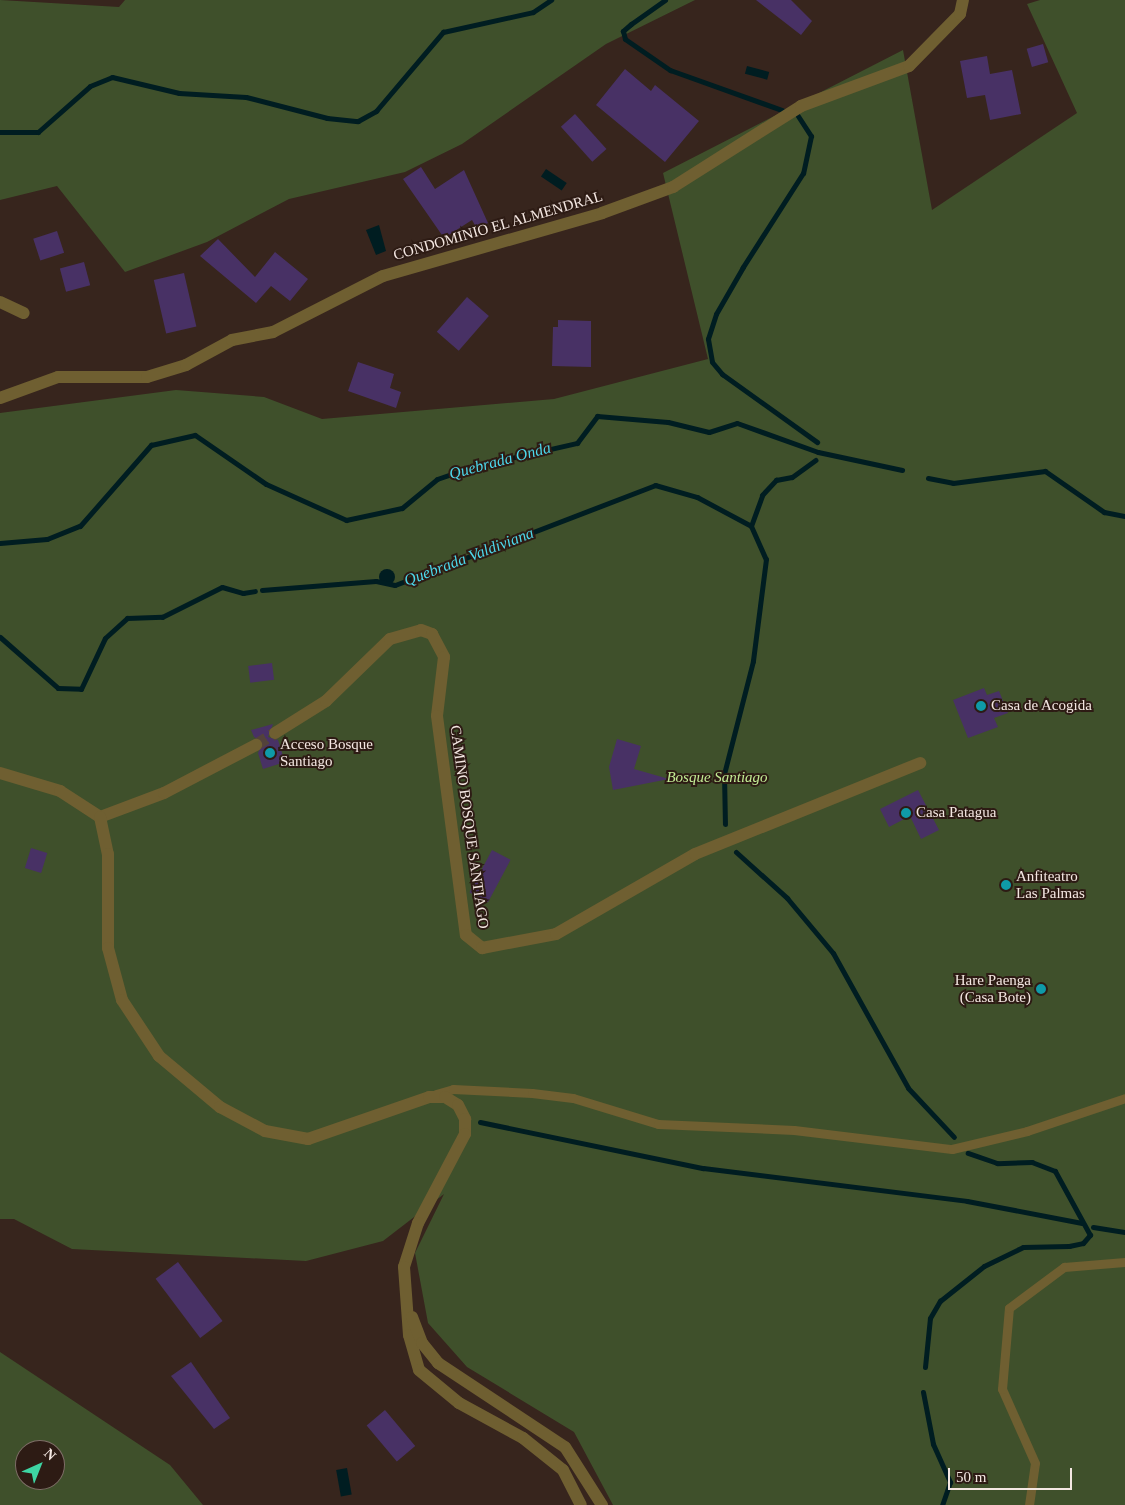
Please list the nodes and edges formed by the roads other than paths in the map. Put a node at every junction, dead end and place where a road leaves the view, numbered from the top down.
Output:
1 (963, 0) edge
2 (0, 302) edge
3 (24, 313) dead end
4 (0, 398) edge
5 (276, 733) tunnel mouth
6 (256, 745) tunnel mouth
7 (920, 763) dead end
8 (0, 773) edge
9 (100, 817) junction
10 (428, 1097) junction
11 (1125, 1098) edge
12 (1125, 1262) edge
13 (406, 1303) junction
14 (581, 1505) edge
15 (602, 1505) edge
16 (1029, 1505) edge

1 - 4 street, CONDOMINIO EL ALMENDRAL
2 - 3 street
5 - 7 street, CAMINO BOSQUE SANTIAGO
6 - 9 street
8 - 9 street
9 - 10 street
10 - 11 lane
10 - 13 street
12 - 16 lane
13 - 14 street
13 - 15 street

